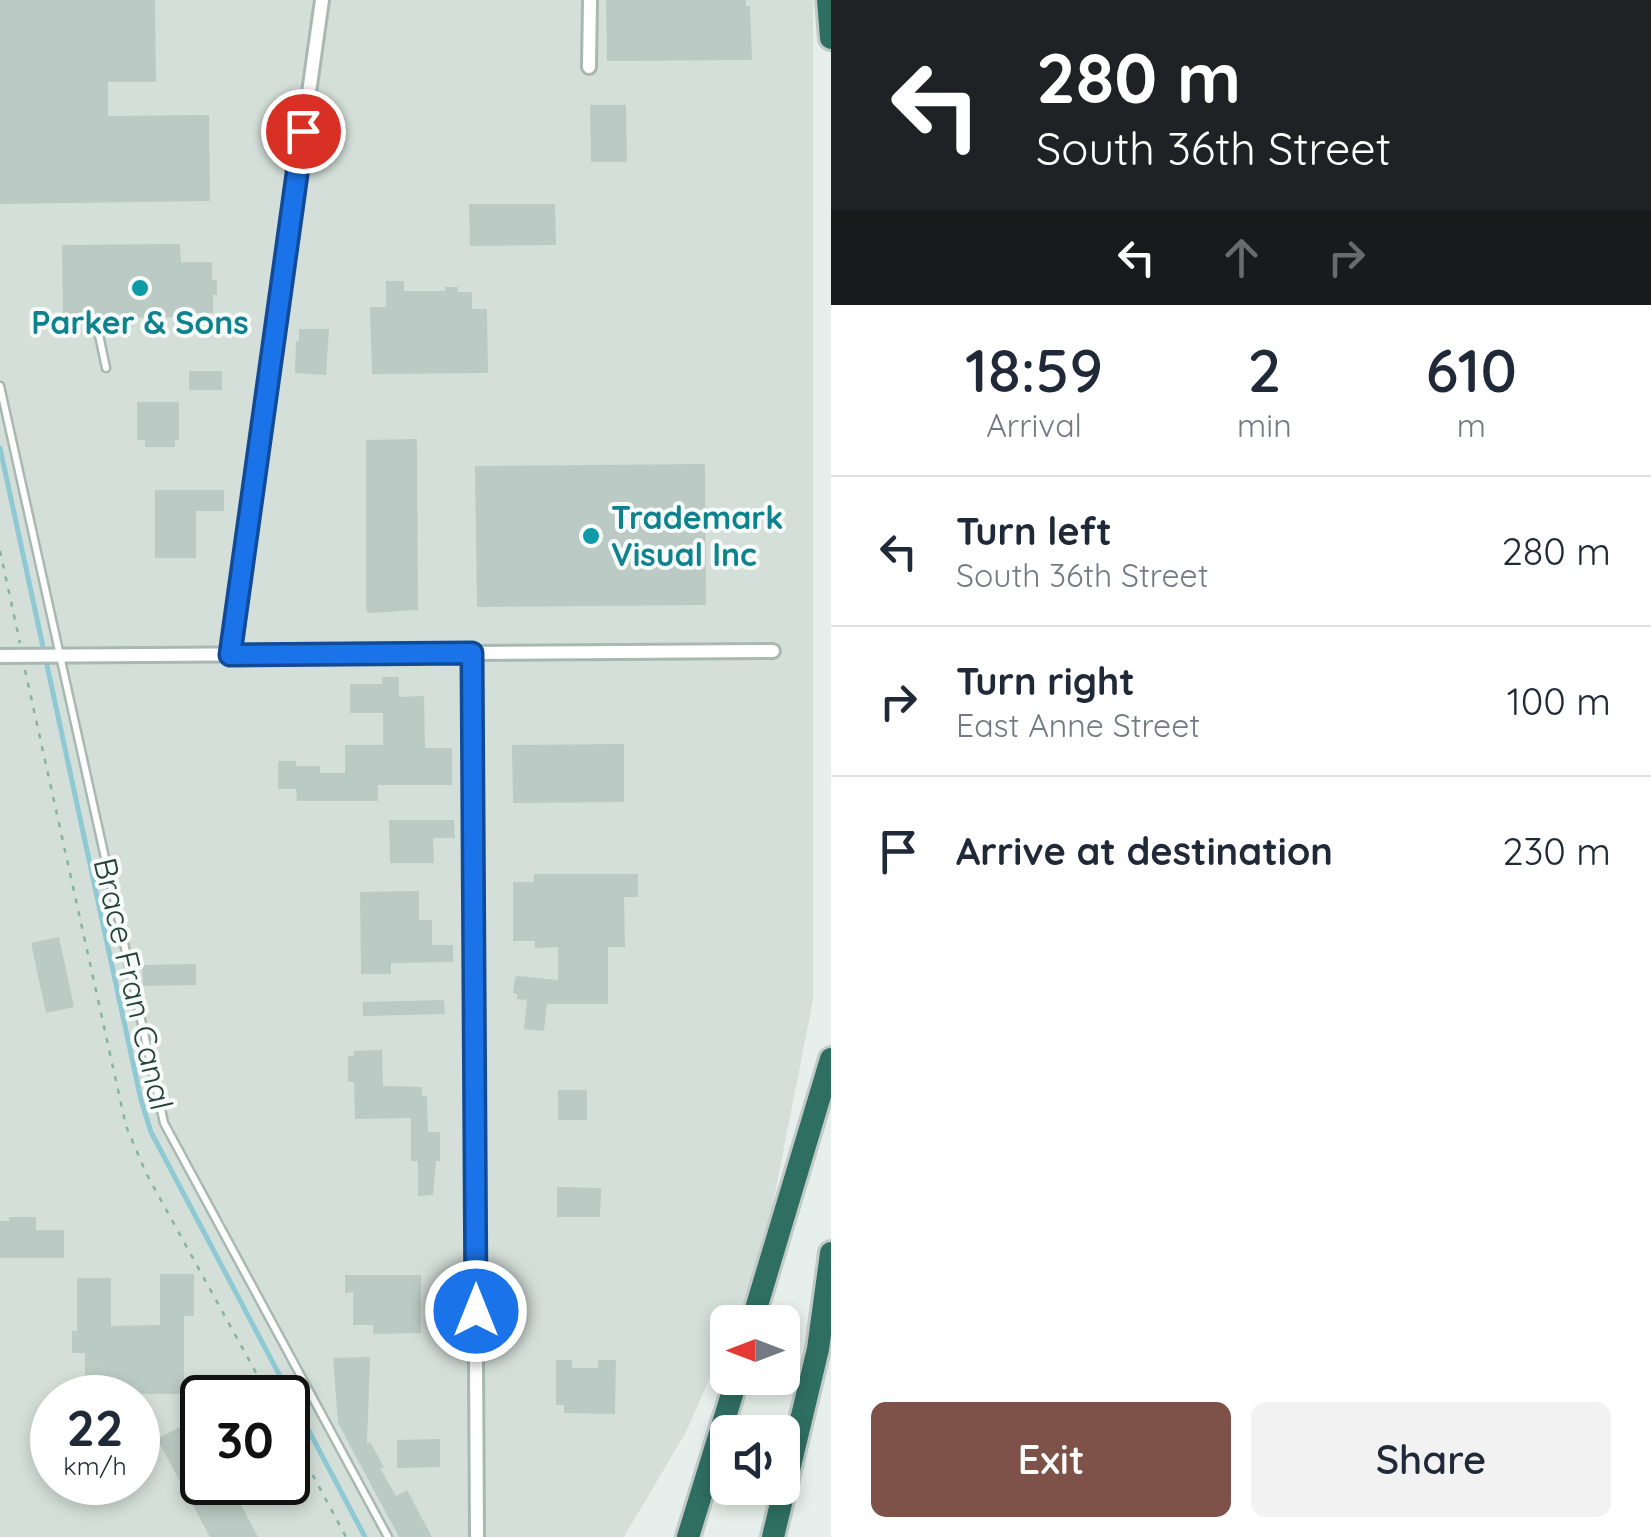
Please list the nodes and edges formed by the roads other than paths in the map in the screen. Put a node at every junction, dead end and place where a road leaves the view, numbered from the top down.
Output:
1 (322, 0) edge
2 (590, 0) edge
3 (828, 0) edge
4 (831, 38) edge
5 (589, 66) dead end
6 (99, 335) dead end
7 (106, 368) dead end
8 (0, 386) edge
9 (773, 651) dead end
10 (472, 653) junction
11 (230, 655) junction
12 (0, 656) edge
13 (58, 657) junction
14 (831, 1060) edge
15 (831, 1253) edge
16 (757, 1305) edge
17 (732, 1395) edge
18 (388, 1537) edge
19 (477, 1537) edge
20 (688, 1537) edge
21 (773, 1537) edge

1 - 11 street
2 - 5 street
3 - 4 highway
6 - 7 lane
8 - 13 lane, Brace Fran Canal
9 - 10 street
10 - 11 street
10 - 19 street
11 - 13 street
12 - 13 street
13 - 18 lane, Brace Fran Canal
14 - 16 highway
15 - 21 highway
17 - 20 highway

